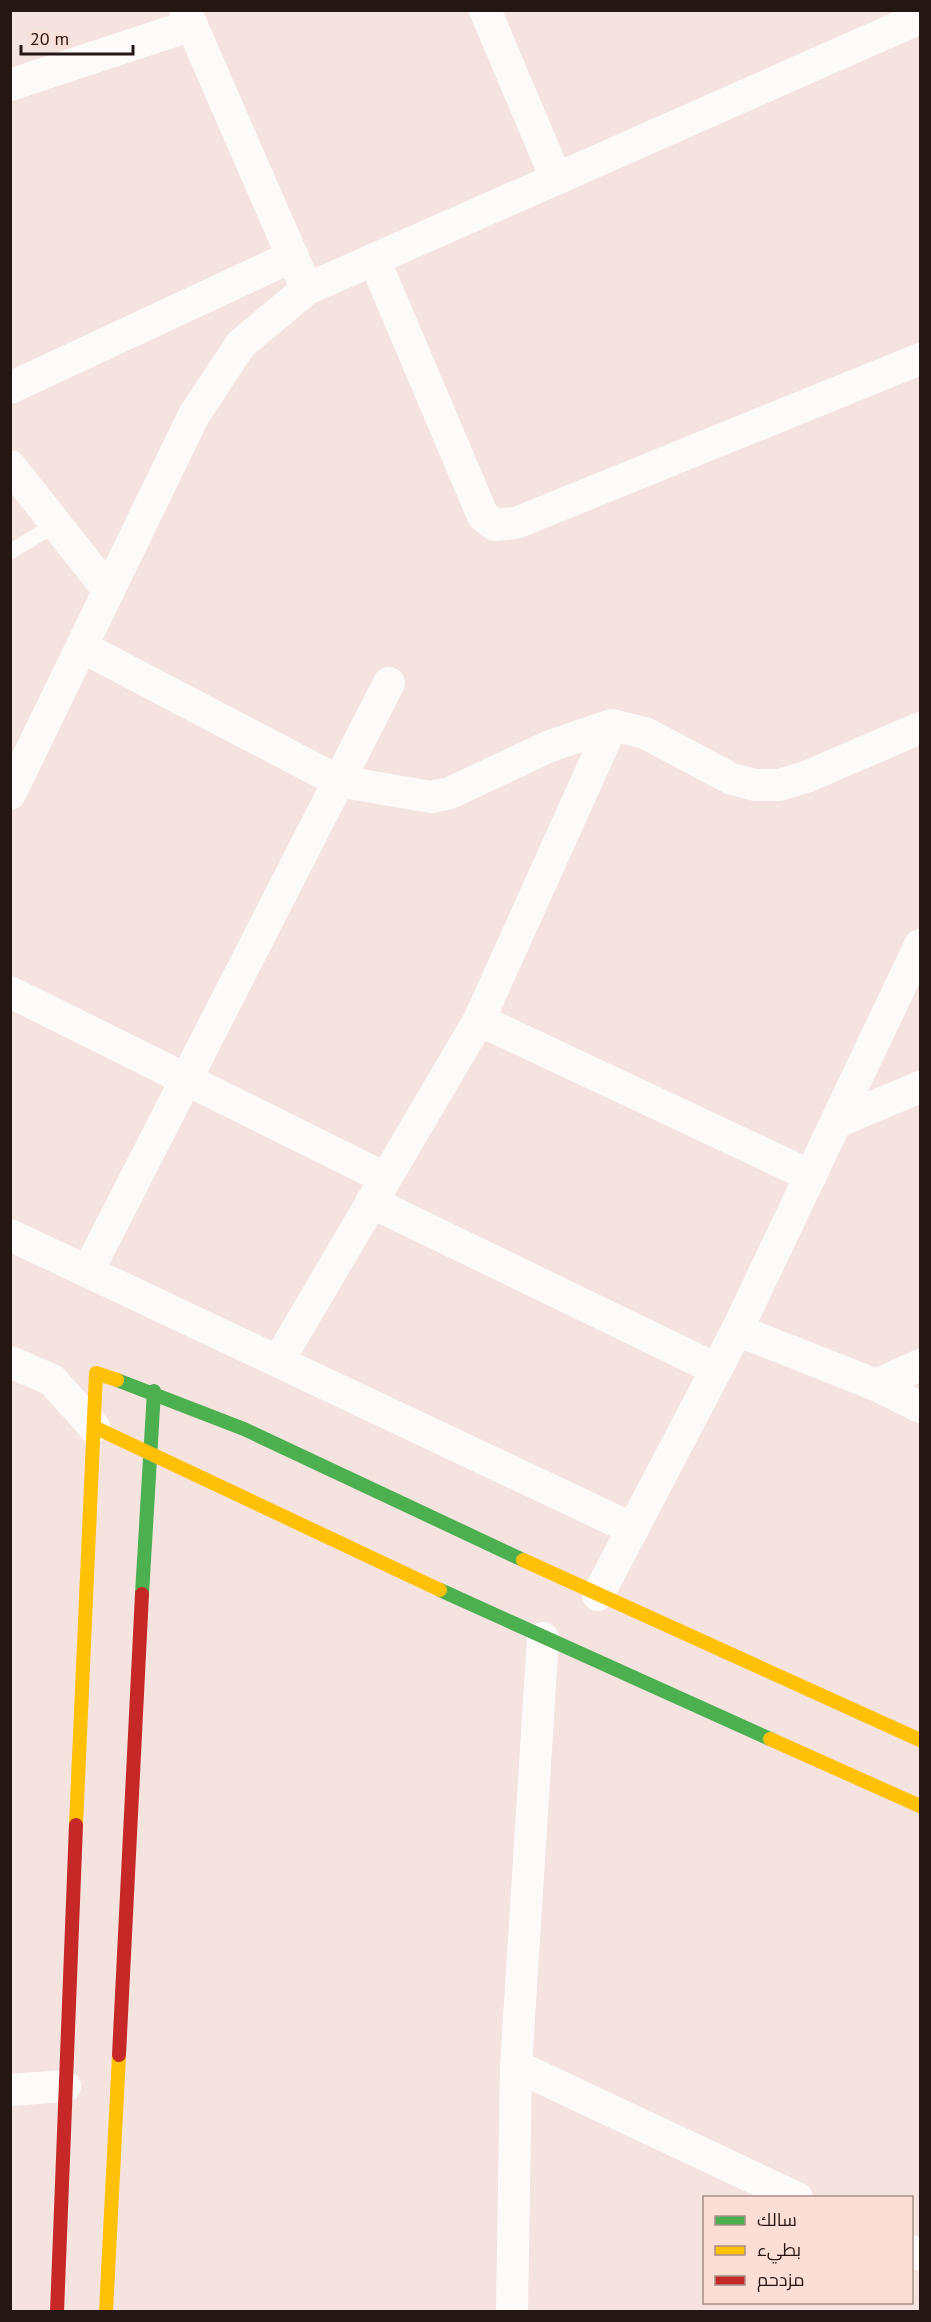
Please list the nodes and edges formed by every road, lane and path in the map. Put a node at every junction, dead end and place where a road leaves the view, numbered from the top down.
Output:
1 (484, 10) edge
2 (189, 18) edge
3 (921, 18) edge
4 (10, 85) edge
5 (556, 178) junction
6 (293, 256) junction
7 (374, 259) junction
8 (307, 289) junction
9 (921, 359) edge
10 (10, 388) edge
11 (10, 466) edge
12 (56, 524) junction
13 (10, 552) edge
14 (109, 591) junction
15 (81, 647) junction
16 (389, 683) dead end
17 (612, 725) junction
18 (921, 728) edge
19 (338, 781) junction
20 (10, 794) edge
21 (921, 945) edge
22 (10, 992) edge
23 (479, 1020) junction
24 (185, 1079) junction
25 (921, 1087) edge
26 (837, 1122) junction
27 (811, 1176) junction
28 (378, 1190) junction
29 (10, 1235) edge
30 (88, 1271) junction
31 (737, 1330) junction
32 (279, 1360) junction
33 (10, 1362) edge
34 (921, 1365) edge
35 (716, 1369) junction
36 (96, 1373) junction
37 (52, 1380) junction
38 (876, 1385) junction
39 (154, 1391) junction
40 (921, 1407) edge
41 (94, 1427) junction
42 (149, 1452) junction
43 (633, 1529) junction
44 (598, 1595) junction
45 (543, 1638) junction
46 (921, 1740) edge
47 (921, 1806) edge
48 (516, 2066) junction
49 (65, 2086) junction
50 (10, 2090) edge
51 (793, 2196) edge
52 (57, 2312) edge
53 (106, 2312) edge
54 (512, 2312) edge

1 - 5 street
2 - 4 street
2 - 6 street
3 - 5 street
5 - 7 street
6 - 8 street
6 - 10 street
7 - 8 street
7 - 9 street
8 - 14 street
11 - 12 street
12 - 13 lane
12 - 14 street
14 - 15 street
15 - 19 street
15 - 20 street
16 - 19 street
17 - 18 street
17 - 19 street
17 - 23 street
19 - 24 street
21 - 26 street
22 - 24 street
23 - 27 street
23 - 28 street
24 - 28 street
24 - 30 street
25 - 26 street
26 - 27 street
27 - 31 street
28 - 32 street
28 - 35 street
29 - 30 street
30 - 32 street
31 - 35 street
31 - 38 street
32 - 43 street
33 - 37 street
34 - 38 street
35 - 43 street
36 - 37 street
36 - 39 street
36 - 41 street
37 - 41 street
38 - 40 street
39 - 42 street
39 - 44 street
41 - 42 street
41 - 49 street
42 - 45 street
42 - 53 street
43 - 44 street
44 - 46 street
45 - 47 street
45 - 48 street
48 - 51 street
48 - 54 street
49 - 50 street
49 - 52 street

